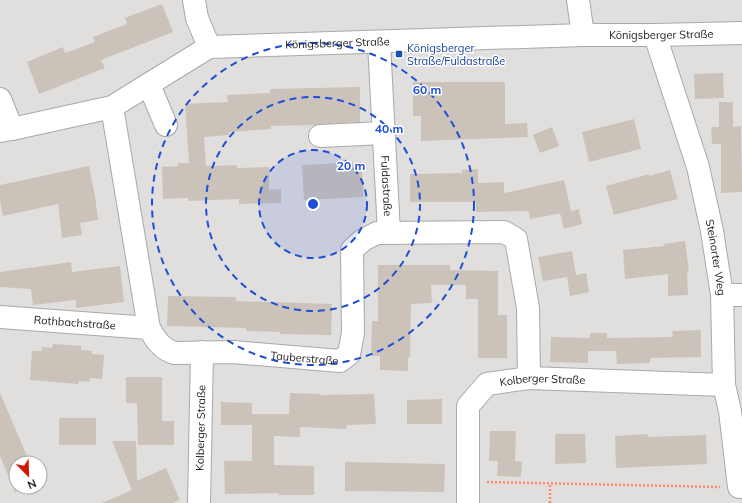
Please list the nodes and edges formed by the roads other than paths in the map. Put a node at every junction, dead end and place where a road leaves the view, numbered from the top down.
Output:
1 (194, 0) edge
2 (578, 0) edge
3 (742, 33) edge
4 (583, 35) junction
5 (655, 35) junction
6 (379, 43) junction
7 (209, 47) junction
8 (148, 85) junction
9 (0, 99) edge
10 (112, 107) junction
11 (166, 125) dead end
12 (6, 130) edge
13 (384, 133) junction
14 (320, 136) dead end
15 (389, 233) junction
16 (732, 295) edge
17 (0, 317) edge
18 (149, 328) junction
19 (202, 352) junction
20 (529, 378) junction
21 (724, 385) junction
22 (740, 487) edge
23 (199, 503) edge
24 (468, 503) edge

1 - 7 street
2 - 4 street
3 - 5 street, Königsberger Straße
4 - 5 street, Königsberger Straße
4 - 6 street, Königsberger Straße
5 - 16 street, Steinorter Weg
6 - 7 street, Königsberger Straße
6 - 13 street, Fuldastraße
7 - 8 street
8 - 10 street
8 - 11 street
9 - 12 street
10 - 12 street
10 - 18 street, Tauberstraße
13 - 14 street
13 - 15 street, Fuldastraße
15 - 19 street, Tauberstraße
15 - 20 street, Tauberstraße
16 - 21 street, Steinorter Weg
17 - 18 street, Rothbachstraße
18 - 19 street, Tauberstraße
19 - 23 street, Kolberger Straße
20 - 21 street, Kolberger Straße
20 - 24 street, Kolberger Straße
21 - 22 street, Steinorter Weg

